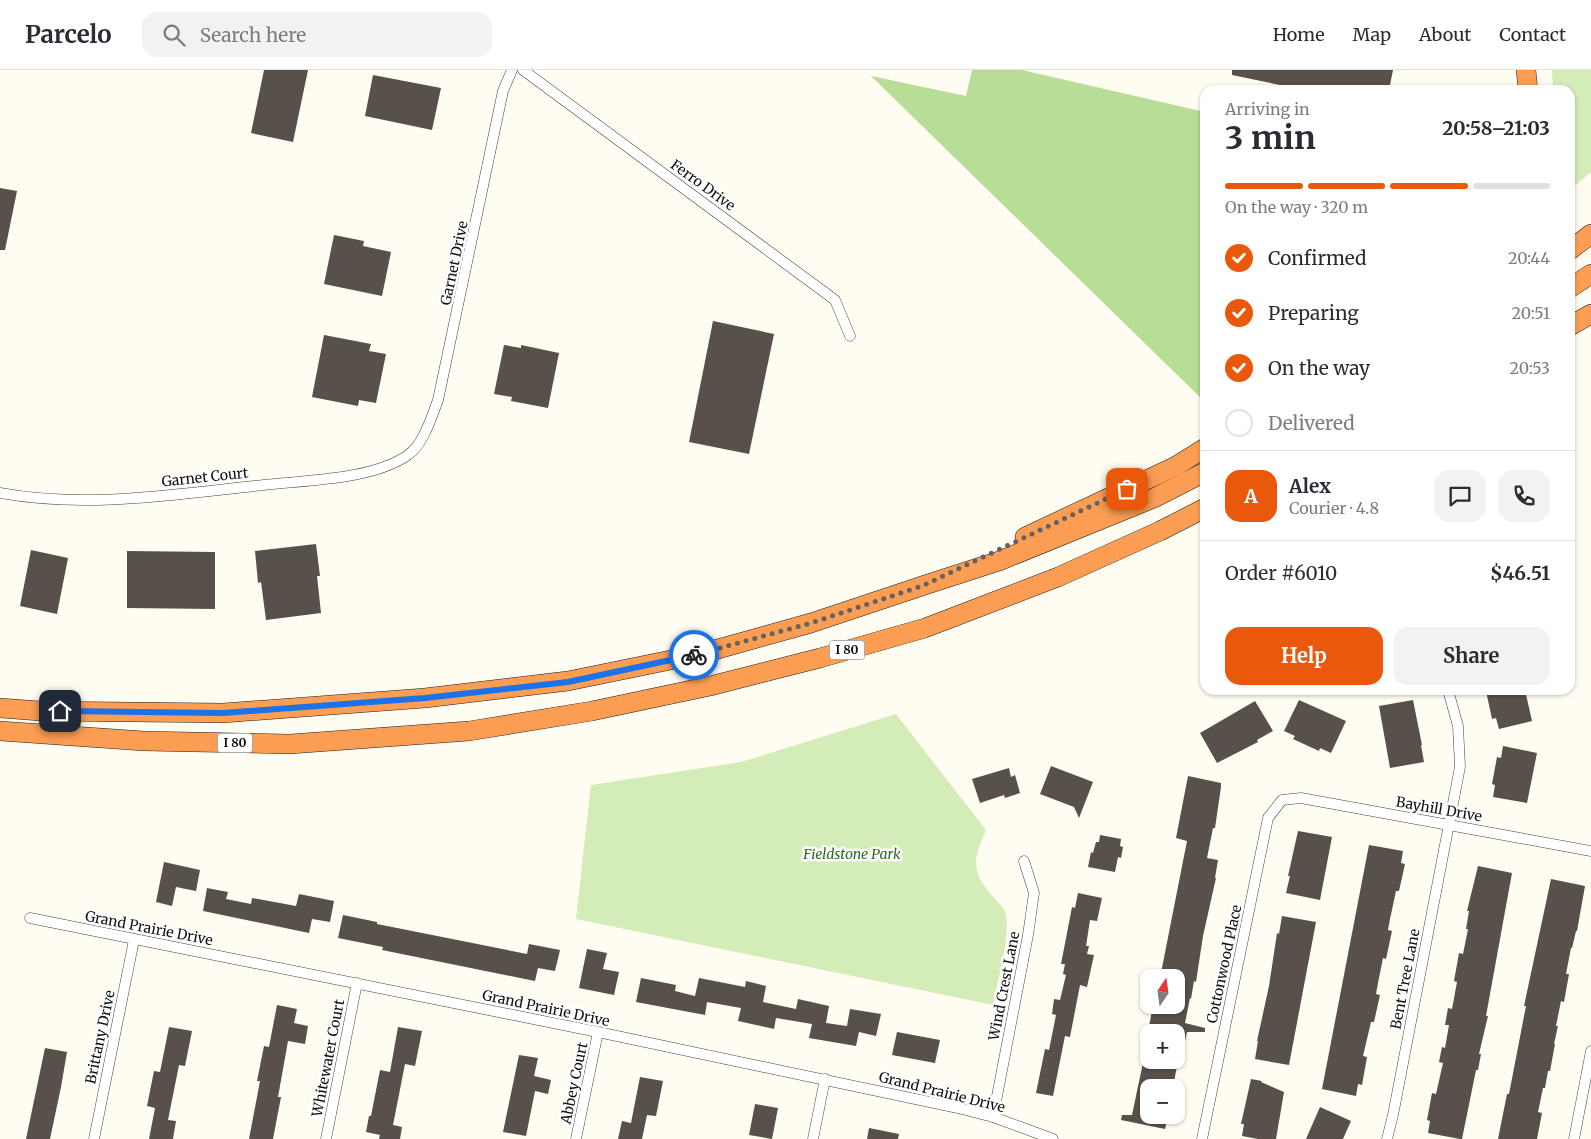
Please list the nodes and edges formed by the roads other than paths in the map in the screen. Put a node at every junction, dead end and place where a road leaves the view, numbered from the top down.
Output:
1 (512, 70) edge
2 (523, 70) edge
3 (1526, 70) edge
4 (1528, 85) edge
5 (1591, 234) edge
6 (1575, 246) edge
7 (1591, 274) edge
8 (1575, 285) edge
9 (1591, 314) edge
10 (1575, 323) edge
11 (850, 336) dead end
12 (1200, 451) edge
13 (409, 455) joint
14 (1200, 475) edge
15 (0, 493) edge
16 (1200, 511) edge
17 (922, 586) junction
18 (1449, 695) edge
19 (0, 708) edge
20 (0, 731) edge
21 (1282, 800) joint
22 (1449, 825) junction
23 (1591, 851) edge
24 (1024, 861) dead end
25 (30, 918) dead end
26 (134, 940) junction
27 (357, 983) junction
28 (598, 1032) junction
29 (1591, 1051) edge
30 (826, 1079) junction
31 (993, 1117) junction
32 (94, 1139) edge
33 (326, 1139) edge
34 (576, 1139) edge
35 (813, 1139) edge
36 (1053, 1139) edge
37 (1202, 1139) edge
38 (1387, 1139) edge
39 (1574, 1139) edge

1 - 13 street, Garnet Drive
2 - 11 street, Ferro Drive
3 - 4 highway
5 - 6 highway
7 - 8 highway
9 - 10 highway
12 - 17 highway
13 - 15 street, Garnet Court
14 - 17 highway
16 - 20 highway, I 80
17 - 19 highway
18 - 22 street, Bent Tree Lane
21 - 22 street, Bayhill Drive
21 - 37 street, Cottonwood Place
22 - 23 street, Bayhill Drive
22 - 38 street, Bent Tree Lane
24 - 31 street, Wind Crest Lane
25 - 26 street, Grand Prairie Drive
26 - 27 street, Grand Prairie Drive
26 - 32 street, Brittany Drive
27 - 28 street, Grand Prairie Drive
27 - 33 street, Whitewater Court
28 - 30 street, Grand Prairie Drive
28 - 34 street, Abbey Court
29 - 39 street
30 - 31 street, Grand Prairie Drive
30 - 35 street
31 - 36 street, Grand Prairie Drive

